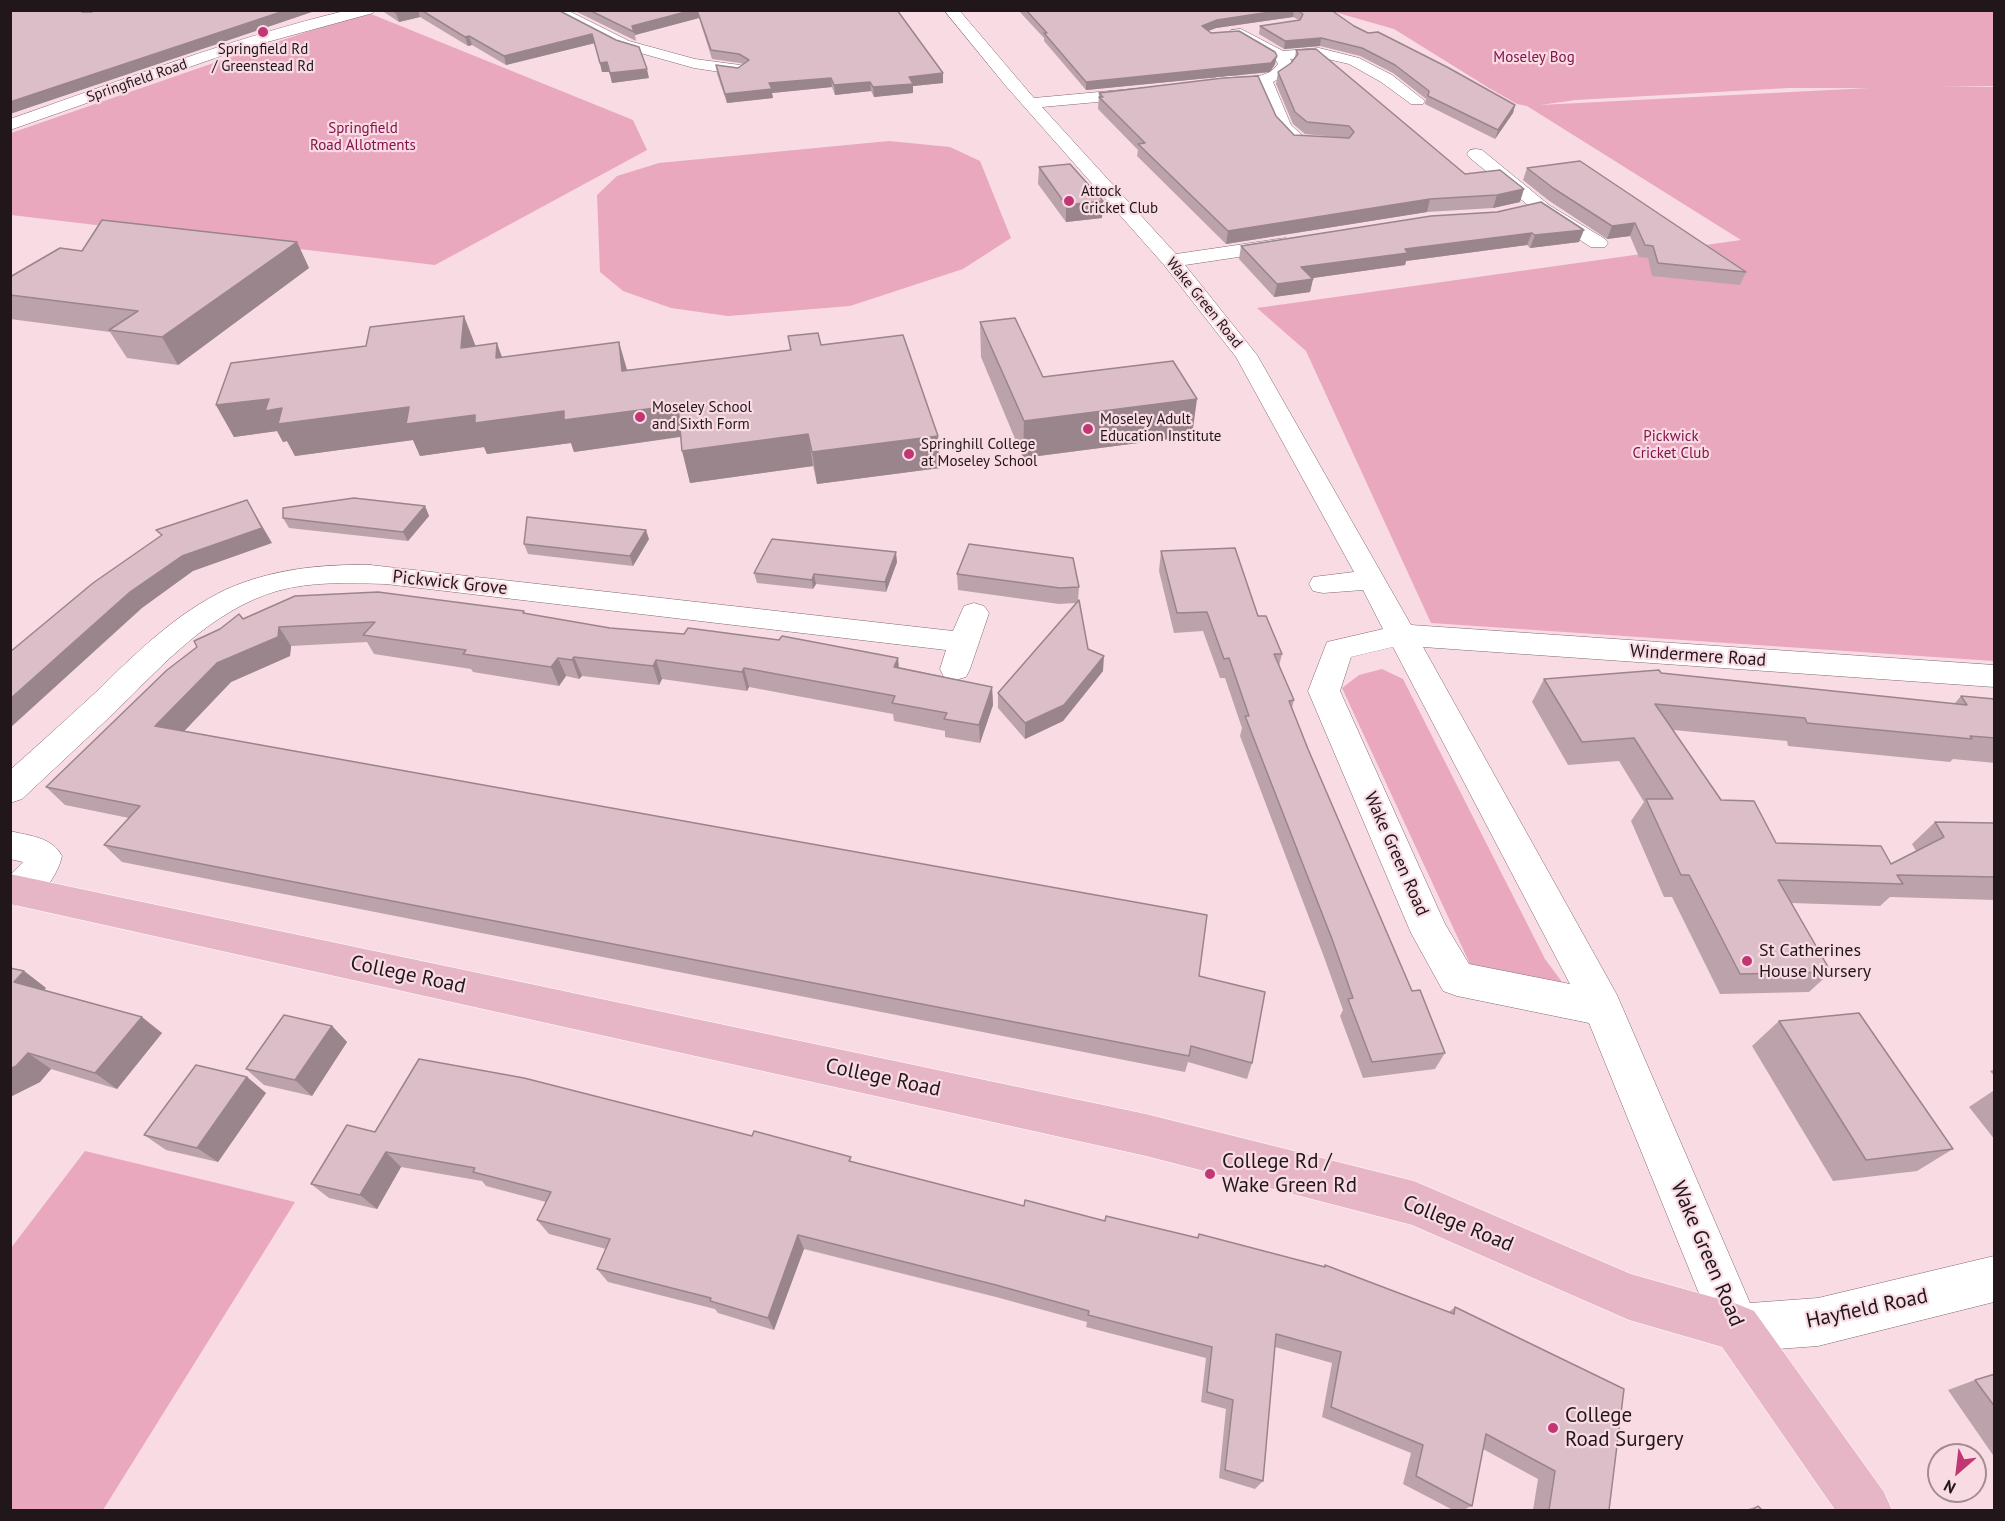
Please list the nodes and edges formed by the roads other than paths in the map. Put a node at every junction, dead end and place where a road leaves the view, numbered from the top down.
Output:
1 (323, 10) edge
2 (368, 10) edge
3 (555, 10) edge
4 (951, 10) edge
5 (341, 16) junction
6 (1258, 27) edge
7 (1241, 33) junction
8 (1220, 34) edge
9 (1281, 56) junction
10 (722, 80) edge
11 (1264, 80) junction
12 (1200, 85) edge
13 (1157, 91) edge
14 (1435, 101) edge
15 (1417, 102) junction
16 (1030, 103) junction
17 (1397, 103) dead end
18 (10, 125) edge
19 (1330, 144) edge
20 (1476, 154) dead end
21 (1540, 206) junction
22 (1512, 212) edge
23 (1300, 242) edge
24 (1599, 243) dead end
25 (1171, 261) junction
26 (1372, 580) junction
27 (1323, 584) dead end
28 (974, 613) dead end
29 (1402, 635) junction
30 (1995, 676) edge
31 (10, 790) edge
32 (10, 845) edge
33 (14, 890) edge
34 (1603, 1008) junction
35 (1995, 1279) edge
36 (1737, 1329) junction
37 (1866, 1510) edge

1 - 5 street
2 - 5 street, Springfield Road
3 - 10 street
4 - 16 street, Wake Green Road
5 - 18 street, Springfield Road
6 - 7 street
7 - 8 street
7 - 9 street
9 - 11 street
9 - 15 street
11 - 12 street
11 - 19 street
13 - 16 street
14 - 15 street
15 - 17 street
16 - 25 street, Wake Green Road
20 - 21 street
21 - 22 street
21 - 24 street
23 - 25 street
25 - 26 street, Wake Green Road
26 - 27 street
26 - 29 street, Wake Green Road
28 - 31 street, Pickwick Grove
29 - 30 street, Windermere Road
29 - 34 street, Wake Green Road
29 - 34 street, Wake Green Road
32 - 33 street
33 - 36 main road, College Road
34 - 36 street, Wake Green Road
35 - 36 street, Hayfield Road
36 - 37 main road, Wake Green Road

